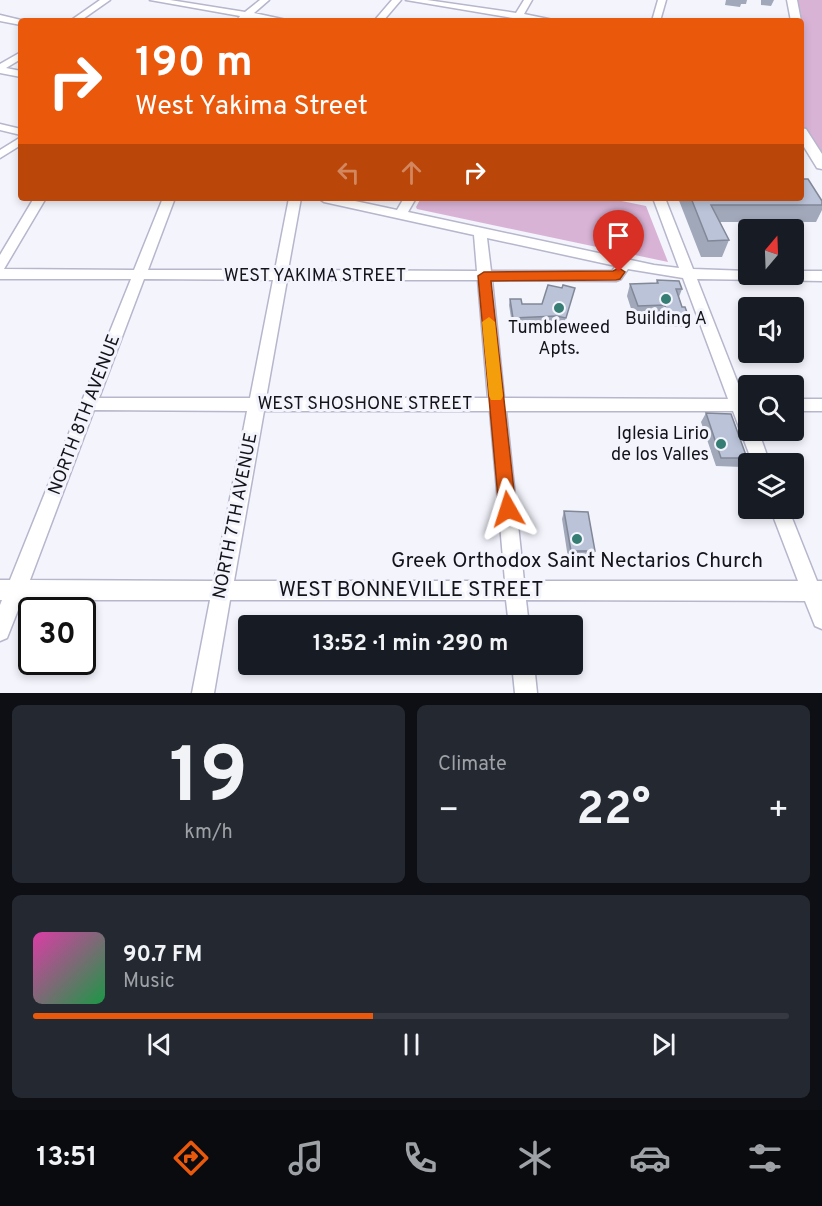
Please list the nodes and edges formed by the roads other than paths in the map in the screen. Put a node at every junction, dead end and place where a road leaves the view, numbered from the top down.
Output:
1 (106, 0) edge
2 (154, 0) edge
3 (265, 0) edge
4 (397, 0) edge
5 (410, 0) edge
6 (528, 0) edge
7 (662, 0) edge
8 (786, 0) edge
9 (792, 0) edge
10 (0, 18) edge
11 (79, 18) edge
12 (244, 18) edge
13 (381, 18) edge
14 (517, 18) edge
15 (657, 18) edge
16 (788, 18) edge
17 (795, 18) edge
18 (18, 21) edge
19 (18, 57) edge
20 (0, 69) edge
21 (18, 73) edge
22 (0, 127) edge
23 (18, 131) edge
24 (804, 137) edge
25 (18, 142) edge
26 (804, 152) edge
27 (0, 155) edge
28 (822, 165) edge
29 (822, 179) edge
30 (38, 201) edge
31 (168, 201) edge
32 (295, 201) edge
33 (337, 201) edge
34 (408, 201) edge
35 (658, 201) edge
36 (400, 215) junction
37 (480, 232) junction
38 (624, 264) junction
39 (0, 266) edge
40 (0, 274) edge
41 (139, 275) junction
42 (688, 275) junction
43 (281, 276) junction
44 (484, 276) junction
45 (822, 276) edge
46 (738, 391) edge
47 (89, 404) junction
48 (257, 404) junction
49 (497, 405) junction
50 (738, 405) edge
51 (804, 405) edge
52 (822, 405) edge
53 (784, 519) edge
54 (8, 590) edge
55 (222, 590) junction
56 (516, 591) junction
57 (817, 591) edge
58 (518, 615) edge
59 (822, 619) edge
60 (0, 631) edge
61 (524, 675) edge
62 (203, 693) edge
63 (526, 693) edge

1 - 11 street
2 - 12 street
3 - 12 street
4 - 13 street
5 - 14 street
6 - 14 street
7 - 15 street
8 - 16 main road
9 - 17 main road
10 - 18 street
19 - 20 street
20 - 21 street
22 - 23 street
24 - 28 main road
25 - 27 street
26 - 29 main road
30 - 39 street
31 - 41 street, NORTH 8TH AVENUE
32 - 43 street, NORTH 7TH AVENUE
33 - 36 street
34 - 36 street
35 - 42 street
36 - 37 street
37 - 38 street
37 - 44 street
38 - 42 street
38 - 44 street, WEST YAKIMA STREET
40 - 41 street, WEST YAKIMA STREET
41 - 43 street, WEST YAKIMA STREET
41 - 47 street, NORTH 8TH AVENUE
42 - 45 street
42 - 46 street
43 - 44 street, WEST YAKIMA STREET
43 - 48 street, NORTH 7TH AVENUE
44 - 49 street
47 - 48 street, WEST SHOSHONE STREET
47 - 54 street, NORTH 8TH AVENUE
48 - 49 street, WEST SHOSHONE STREET
48 - 55 street, NORTH 7TH AVENUE
49 - 50 street, WEST SHOSHONE STREET
49 - 56 street
51 - 52 street
53 - 57 street
54 - 55 street, WEST BONNEVILLE STREET
54 - 60 street, NORTH 8TH AVENUE
55 - 56 street, WEST BONNEVILLE STREET
55 - 62 street, NORTH 7TH AVENUE
56 - 57 street, WEST BONNEVILLE STREET
56 - 58 street
57 - 59 street
61 - 63 street

